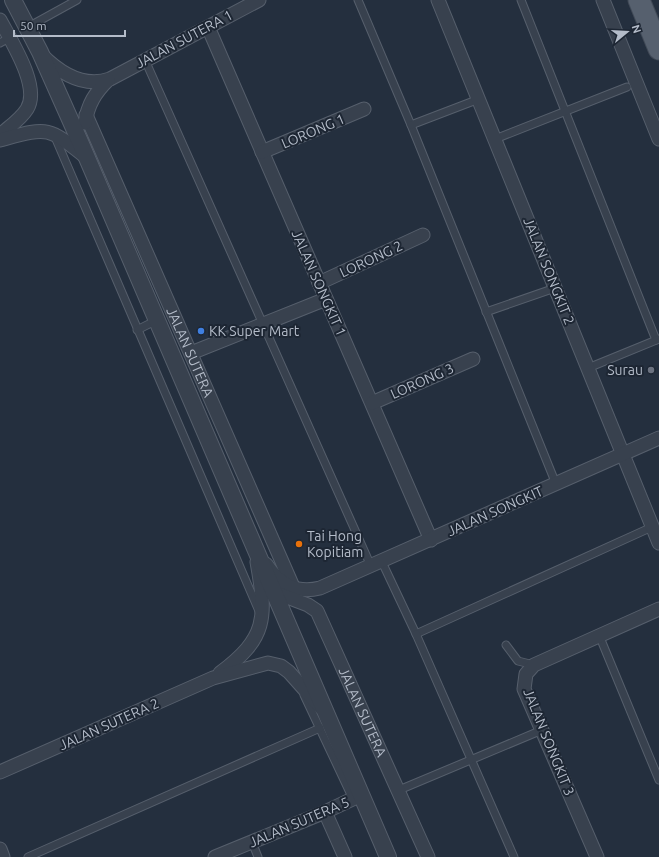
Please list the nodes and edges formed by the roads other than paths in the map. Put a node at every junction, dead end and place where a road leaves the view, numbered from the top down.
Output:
1 (13, 0) edge
2 (77, 0) edge
3 (259, 0) edge
4 (358, 0) edge
5 (438, 0) edge
6 (521, 0) edge
7 (602, 0) edge
8 (639, 1) edge
9 (0, 20) edge
10 (28, 27) junction
11 (208, 27) junction
12 (5, 41) edge
13 (659, 43) edge
14 (659, 49) edge
15 (40, 52) junction
16 (145, 60) junction
17 (110, 79) junction
18 (627, 87) dead end
19 (479, 99) junction
20 (364, 109) dead end
21 (566, 110) junction
22 (86, 115) junction
23 (411, 125) junction
24 (0, 134) edge
25 (54, 134) junction
26 (495, 139) junction
27 (659, 139) edge
28 (0, 140) edge
29 (84, 151) junction
30 (262, 152) junction
31 (423, 235) dead end
32 (319, 283) junction
33 (555, 288) junction
34 (326, 299) junction
35 (486, 312) junction
36 (157, 320) junction
37 (262, 325) junction
38 (137, 330) junction
39 (658, 340) edge
40 (191, 353) junction
41 (473, 359) dead end
42 (588, 368) junction
43 (372, 403) junction
44 (659, 438) edge
45 (623, 454) junction
46 (556, 484) junction
47 (652, 527) junction
48 (431, 540) junction
49 (659, 543) edge
50 (254, 546) junction
51 (376, 564) junction
52 (330, 584) junction
53 (294, 589) junction
54 (274, 592) junction
55 (659, 609) edge
56 (316, 611) junction
57 (262, 618) junction
58 (416, 634) junction
59 (599, 635) junction
60 (506, 645) dead end
61 (534, 665) junction
62 (213, 678) junction
63 (323, 721) junction
64 (542, 730) junction
65 (472, 759) junction
66 (2, 770) edge
67 (659, 780) edge
68 (399, 790) junction
69 (357, 797) junction
70 (325, 812) junction
71 (252, 842) junction
72 (0, 849) edge
73 (3, 857) edge
74 (28, 857) edge
75 (215, 857) edge
76 (258, 857) edge
77 (345, 857) edge
78 (388, 857) edge
79 (428, 857) edge
80 (514, 857) edge
81 (597, 857) edge

1 - 10 street, JALAN SUTERA
2 - 10 lane
3 - 11 street, JALAN SUTERA 1
4 - 23 lane
5 - 19 street, JALAN SONGKIT 2
6 - 21 lane
7 - 27 street
8 - 13 main road
8 - 14 main road
9 - 12 street
10 - 15 street, JALAN SUTERA
11 - 16 street, JALAN SUTERA 1
11 - 30 street, JALAN SONGKIT 1
12 - 24 street
15 - 17 street, JALAN SUTERA 1
15 - 29 street, JALAN SUTERA
16 - 17 street, JALAN SUTERA 1
16 - 37 lane
17 - 22 street, JALAN SUTERA 1
18 - 21 lane
19 - 23 lane
19 - 26 street, JALAN SONGKIT 2
20 - 30 street, LORONG 1
21 - 26 lane
21 - 39 lane
22 - 29 street, JALAN SUTERA 1
22 - 40 street, JALAN SUTERA
23 - 35 lane
25 - 28 street, JALAN SUTERA
25 - 29 street, JALAN SUTERA
25 - 38 lane
26 - 33 street, JALAN SONGKIT 2
29 - 36 street, JALAN SUTERA
30 - 32 street, JALAN SONGKIT 1
31 - 32 street, LORONG 2
32 - 34 street, JALAN SONGKIT 1
33 - 35 lane
33 - 42 street, JALAN SONGKIT 2
34 - 37 street
34 - 43 street, JALAN SONGKIT 1
35 - 46 lane
36 - 38 lane
36 - 50 street, JALAN SUTERA
37 - 40 street
37 - 51 lane
38 - 57 lane
39 - 42 lane
40 - 53 street, JALAN SUTERA
41 - 43 street, LORONG 3
42 - 45 street, JALAN SONGKIT 2
43 - 48 street, JALAN SONGKIT 1
44 - 45 street, JALAN SONGKIT
45 - 46 street, JALAN SONGKIT
45 - 47 street, JALAN SONGKIT 2
46 - 48 street, JALAN SONGKIT
47 - 49 street, JALAN SONGKIT 2
47 - 58 lane
48 - 51 street, JALAN SONGKIT
50 - 53 street
50 - 54 street, JALAN SUTERA
50 - 57 street, JALAN SUTERA 2
51 - 52 street, JALAN SONGKIT
51 - 58 lane
52 - 53 street, JALAN SONGKIT
52 - 56 street, JALAN SONGKIT
54 - 56 street
54 - 63 street, JALAN SUTERA
55 - 59 street
56 - 68 street, JALAN SUTERA
57 - 62 street, JALAN SUTERA 2
58 - 65 lane
59 - 61 street
59 - 67 lane
60 - 61 lane
61 - 64 street, JALAN SONGKIT 3
62 - 63 street, JALAN SUTERA 2
62 - 66 street, JALAN SUTERA 2
63 - 69 street, JALAN SUTERA
63 - 74 lane
64 - 65 lane
64 - 81 street, JALAN SONGKIT 3
65 - 68 lane
65 - 80 lane
68 - 79 street, JALAN SUTERA
69 - 70 street, JALAN SUTERA 5
69 - 78 street, JALAN SUTERA
70 - 71 street, JALAN SUTERA 5
70 - 77 street
71 - 75 street, JALAN SUTERA 5
71 - 76 lane
72 - 73 street

